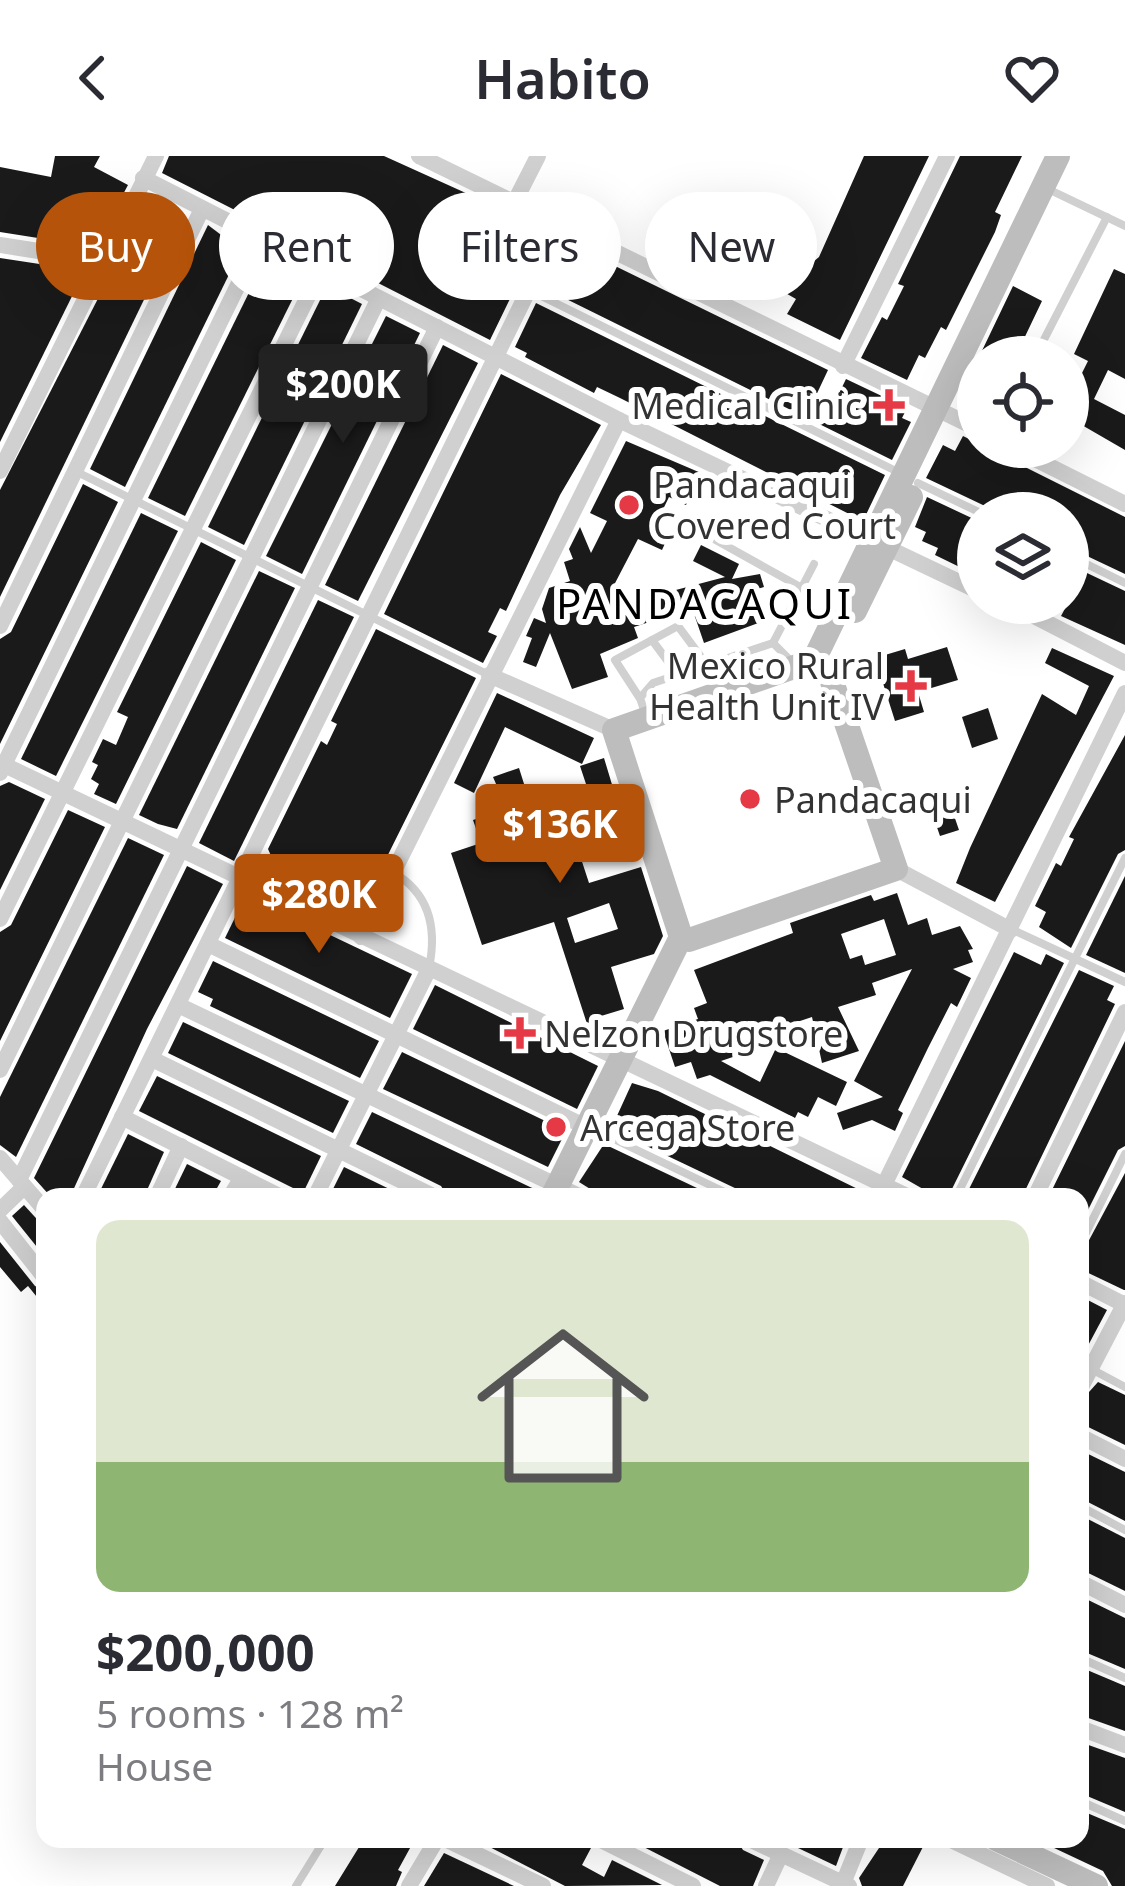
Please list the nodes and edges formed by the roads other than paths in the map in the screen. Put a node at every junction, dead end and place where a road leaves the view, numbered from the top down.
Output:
1 (156, 156) edge
2 (418, 156) edge
3 (538, 156) edge
4 (947, 156) edge
5 (1058, 156) edge
6 (1076, 156) edge
7 (143, 178) junction
8 (1050, 190) junction
9 (136, 192) edge
10 (492, 192) edge
11 (520, 192) edge
12 (202, 209) junction
13 (1107, 217) junction
14 (219, 218) edge
15 (1125, 226) edge
16 (0, 245) edge
17 (36, 251) edge
18 (621, 254) edge
19 (83, 300) edge
20 (230, 300) edge
21 (307, 300) edge
22 (378, 300) joint
23 (523, 300) edge
24 (550, 300) edge
25 (437, 327) junction
26 (989, 336) edge
27 (1046, 336) edge
28 (496, 357) junction
29 (842, 366) junction
30 (957, 393) edge
31 (945, 412) junction
32 (957, 418) edge
33 (619, 420) junction
34 (2, 463) edge
35 (1054, 468) edge
36 (76, 472) junction
37 (911, 479) junction
38 (134, 499) junction
39 (957, 501) edge
40 (1125, 503) edge
41 (190, 526) junction
42 (696, 529) dead end
43 (879, 541) junction
44 (251, 555) junction
45 (814, 564) dead end
46 (1089, 565) edge
47 (957, 580) edge
48 (309, 583) junction
49 (1125, 583) edge
50 (802, 588) junction
51 (368, 612) junction
52 (1050, 624) edge
53 (0, 626) edge
54 (652, 640) junction
55 (773, 643) junction
56 (1125, 663) edge
57 (812, 664) junction
58 (707, 665) junction
59 (489, 675) junction
60 (677, 675) junction
61 (1125, 693) edge
62 (643, 708) junction
63 (614, 730) junction
64 (1, 767) edge
65 (62, 791) junction
66 (124, 821) junction
67 (183, 848) junction
68 (1125, 858) edge
69 (896, 869) junction
70 (393, 873) junction
71 (241, 877) junction
72 (0, 920) edge
73 (1011, 930) junction
74 (362, 937) junction
75 (685, 939) junction
76 (208, 944) junction
77 (1077, 957) junction
78 (429, 969) junction
79 (1125, 982) edge
80 (178, 1005) junction
81 (1125, 1012) edge
82 (396, 1034) junction
83 (152, 1059) junction
84 (621, 1064) junction
85 (0, 1070) edge
86 (367, 1090) junction
87 (122, 1117) junction
88 (591, 1128) junction
89 (181, 1146) junction
90 (340, 1151) junction
91 (1125, 1154) edge
92 (0, 1158) edge
93 (242, 1177) junction
94 (21, 1184) junction
95 (87, 1188) edge
96 (161, 1188) edge
97 (235, 1188) edge
98 (263, 1188) edge
99 (320, 1188) edge
100 (416, 1188) edge
101 (555, 1188) edge
102 (567, 1188) edge
103 (716, 1188) edge
104 (882, 1188) edge
105 (887, 1188) edge
106 (961, 1188) edge
107 (1039, 1188) edge
108 (36, 1200) edge
109 (0, 1210) edge
110 (0, 1221) edge
111 (1089, 1227) edge
112 (36, 1267) edge
113 (1089, 1286) edge
114 (1125, 1304) edge
115 (1089, 1359) edge
116 (1089, 1367) edge
117 (1125, 1387) edge
118 (1089, 1441) edge
119 (1125, 1459) edge
120 (1089, 1511) edge
121 (1125, 1530) edge
122 (1089, 1586) edge
123 (1125, 1604) edge
124 (1089, 1662) edge
125 (1125, 1678) edge
126 (1089, 1731) edge
127 (1125, 1744) edge
128 (1089, 1805) edge
129 (1125, 1821) edge
130 (320, 1848) edge
131 (435, 1848) edge
132 (461, 1848) edge
133 (617, 1848) edge
134 (768, 1848) edge
135 (858, 1848) edge
136 (968, 1848) edge
137 (1014, 1848) edge
138 (781, 1854) junction
139 (1082, 1883) edge
140 (845, 1885) edge
141 (296, 1886) edge
142 (409, 1886) edge
143 (543, 1886) edge
144 (693, 1886) edge
145 (766, 1886) edge
146 (1047, 1886) edge

1 - 7 street
2 - 10 street
3 - 11 street
4 - 29 street
5 - 8 street
6 - 8 street
7 - 9 street
7 - 12 street
8 - 13 lane
8 - 26 street
8 - 31 street
12 - 14 street
12 - 36 street
13 - 15 lane
13 - 27 lane
16 - 17 street
18 - 29 street
19 - 34 street
20 - 38 street
21 - 41 street
22 - 25 street
22 - 44 street
23 - 28 street
24 - 37 lane
25 - 28 street
25 - 48 street
28 - 33 street
28 - 51 street
29 - 31 street
30 - 31 street
31 - 32 street
31 - 37 street
33 - 43 street
33 - 59 street
35 - 40 street
36 - 38 lane
36 - 53 street
37 - 39 lane
37 - 43 street
38 - 41 lane
38 - 64 street
41 - 44 lane
41 - 65 street
42 - 50 lane
43 - 47 street
43 - 57 street
44 - 48 lane
44 - 66 street
45 - 50 lane
46 - 49 lane
48 - 51 lane
48 - 67 street
50 - 55 lane
51 - 59 lane
51 - 71 street
52 - 56 street
54 - 58 lane
54 - 60 lane
54 - 62 lane
55 - 57 lane
55 - 58 lane
57 - 62 street
57 - 69 street
58 - 60 lane
59 - 63 street
59 - 70 street
60 - 62 lane
61 - 73 street
62 - 63 street
63 - 75 street
64 - 65 street
65 - 66 street
65 - 72 street
66 - 67 street
66 - 85 street
67 - 71 street
67 - 94 street
68 - 77 lane
69 - 73 street
69 - 75 street
70 - 74 street
70 - 78 lane
71 - 74 street
71 - 76 street
73 - 77 lane
73 - 105 street
74 - 78 street
75 - 84 street
76 - 80 street
76 - 82 street
77 - 79 lane
77 - 106 lane
78 - 82 street
78 - 84 street
80 - 83 street
80 - 86 street
81 - 107 street
82 - 86 street
82 - 88 street
83 - 87 street
83 - 90 street
84 - 88 street
84 - 104 street
86 - 90 street
86 - 101 street
87 - 89 street
87 - 95 street
88 - 102 street
88 - 103 lane
89 - 93 street
89 - 96 street
90 - 99 street
90 - 100 street
91 - 111 lane
92 - 94 street
93 - 97 street
93 - 98 street
94 - 108 street
94 - 109 street
110 - 112 street
113 - 114 street
114 - 115 street
116 - 117 lane
118 - 119 street
120 - 121 lane
122 - 123 street
124 - 125 lane
126 - 127 street
128 - 129 lane
130 - 141 lane
131 - 142 street
132 - 143 street
133 - 144 street
134 - 138 street
135 - 140 street
136 - 146 street
137 - 139 street
138 - 140 street
138 - 145 street

